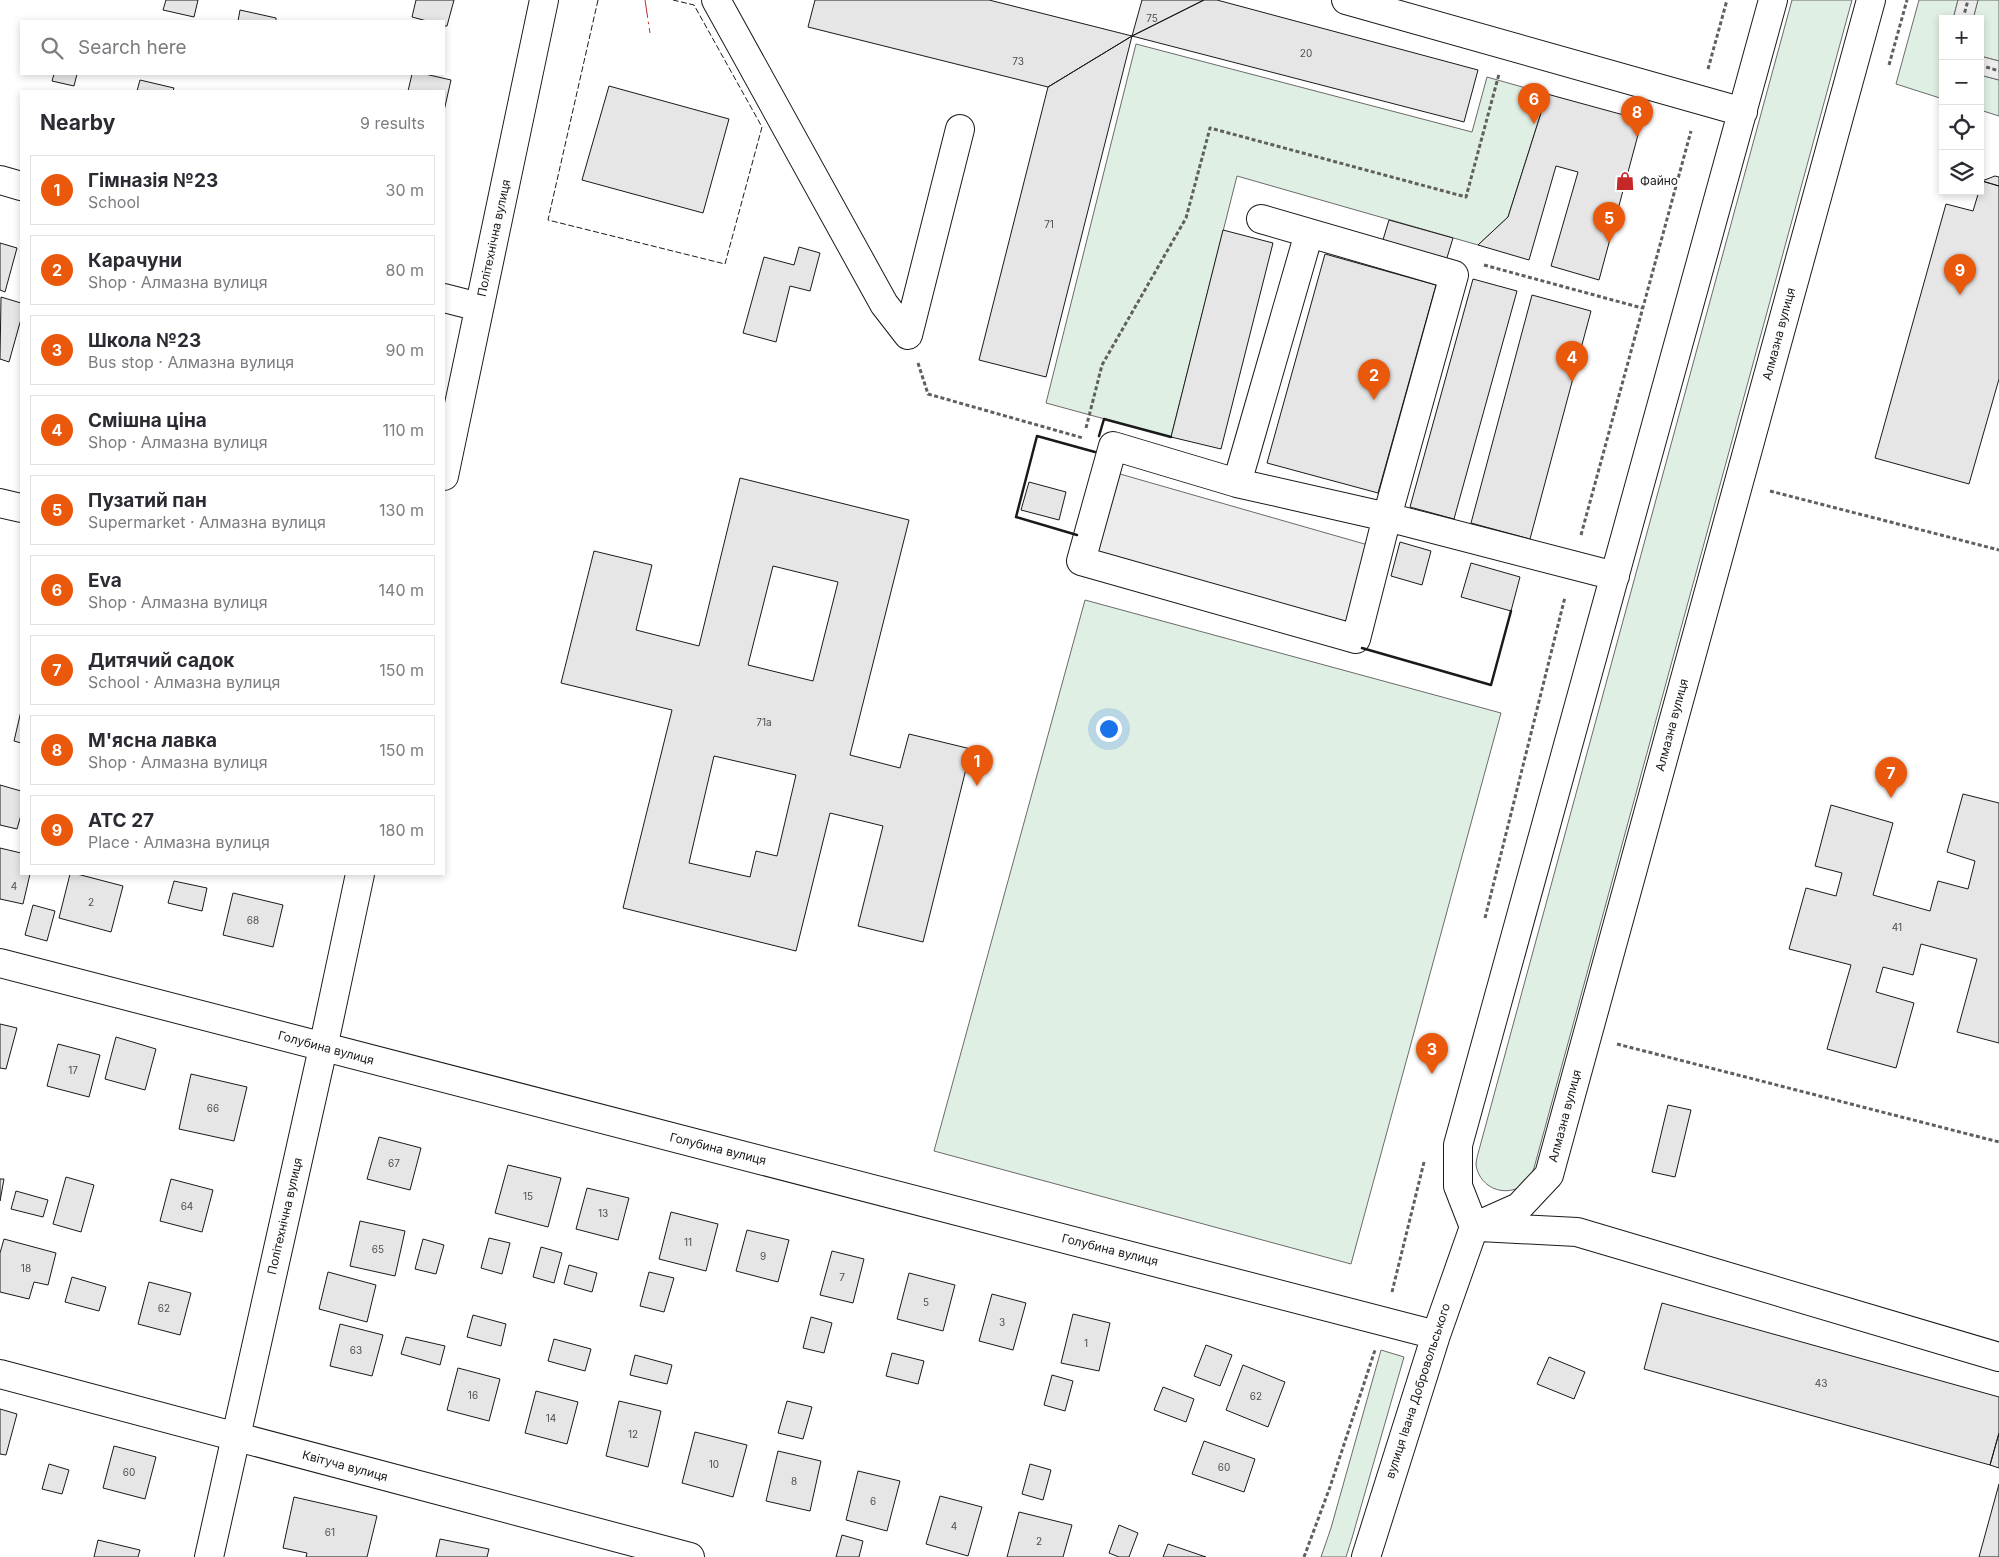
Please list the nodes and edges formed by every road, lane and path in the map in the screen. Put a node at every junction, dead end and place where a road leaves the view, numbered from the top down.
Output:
1 (544, 0) edge
2 (716, 0) edge
3 (1346, 0) edge
4 (1727, 0) edge
5 (1774, 0) edge
6 (1871, 0) edge
7 (1968, 0) edge
8 (1964, 15) edge
9 (1984, 66) edge
10 (1999, 71) edge
11 (1700, 100) junction
12 (1743, 112) junction
13 (960, 129) dead end
14 (0, 180) edge
15 (20, 186) edge
16 (1261, 219) dead end
17 (1309, 233) junction
18 (1454, 275) junction
19 (445, 298) edge
20 (479, 307) junction
21 (1642, 308) junction
22 (908, 336) junction
23 (1113, 446) junction
24 (445, 471) edge
25 (1237, 483) junction
26 (1770, 491) dead end
27 (0, 503) edge
28 (20, 508) edge
29 (1387, 517) junction
30 (1999, 550) edge
31 (1573, 565) junction
32 (1615, 576) junction
33 (360, 875) edge
34 (1484, 924) dead end
35 (0, 964) edge
36 (1616, 1044) dead end
37 (323, 1048) junction
38 (1999, 1142) edge
39 (1426, 1156) dead end
40 (1474, 1227) junction
41 (1384, 1321) junction
42 (1436, 1335) junction
43 (1999, 1357) edge
44 (0, 1374) edge
45 (236, 1437) junction
46 (209, 1557) edge
47 (690, 1557) edge
48 (1304, 1557) edge
49 (1366, 1557) edge

1 - 20 street, Політехнічна вулиця
2 - 22 street
3 - 11 street
4 - 11 path
5 - 12 street
6 - 40 street, Алмазна вулиця
7 - 8 path
9 - 10 path
11 - 12 street
11 - 21 path
12 - 32 street
13 - 22 street
14 - 15 street
16 - 17 street
17 - 18 street
17 - 25 street
18 - 21 path
18 - 29 street
19 - 20 street
20 - 24 street, Політехнічна вулиця
21 - 31 path
22 - 23 path
23 - 25 street
23 - 29 street
25 - 29 street
26 - 30 path
27 - 28 street
29 - 31 street
31 - 32 street
31 - 34 path
32 - 40 street
33 - 37 street, Політехнічна вулиця
35 - 37 street, Голубина вулиця
36 - 38 path
37 - 41 street, Голубина вулиця
37 - 45 street, Політехнічна вулиця
39 - 41 path
40 - 42 street, вулиця Івана Добровольського
40 - 43 street
41 - 42 street, Голубина вулиця
41 - 48 path
42 - 49 street, вулиця Івана Добровольського
44 - 45 street, Квітуча вулиця
45 - 46 street, Політехнічна вулиця
45 - 47 street, Квітуча вулиця

